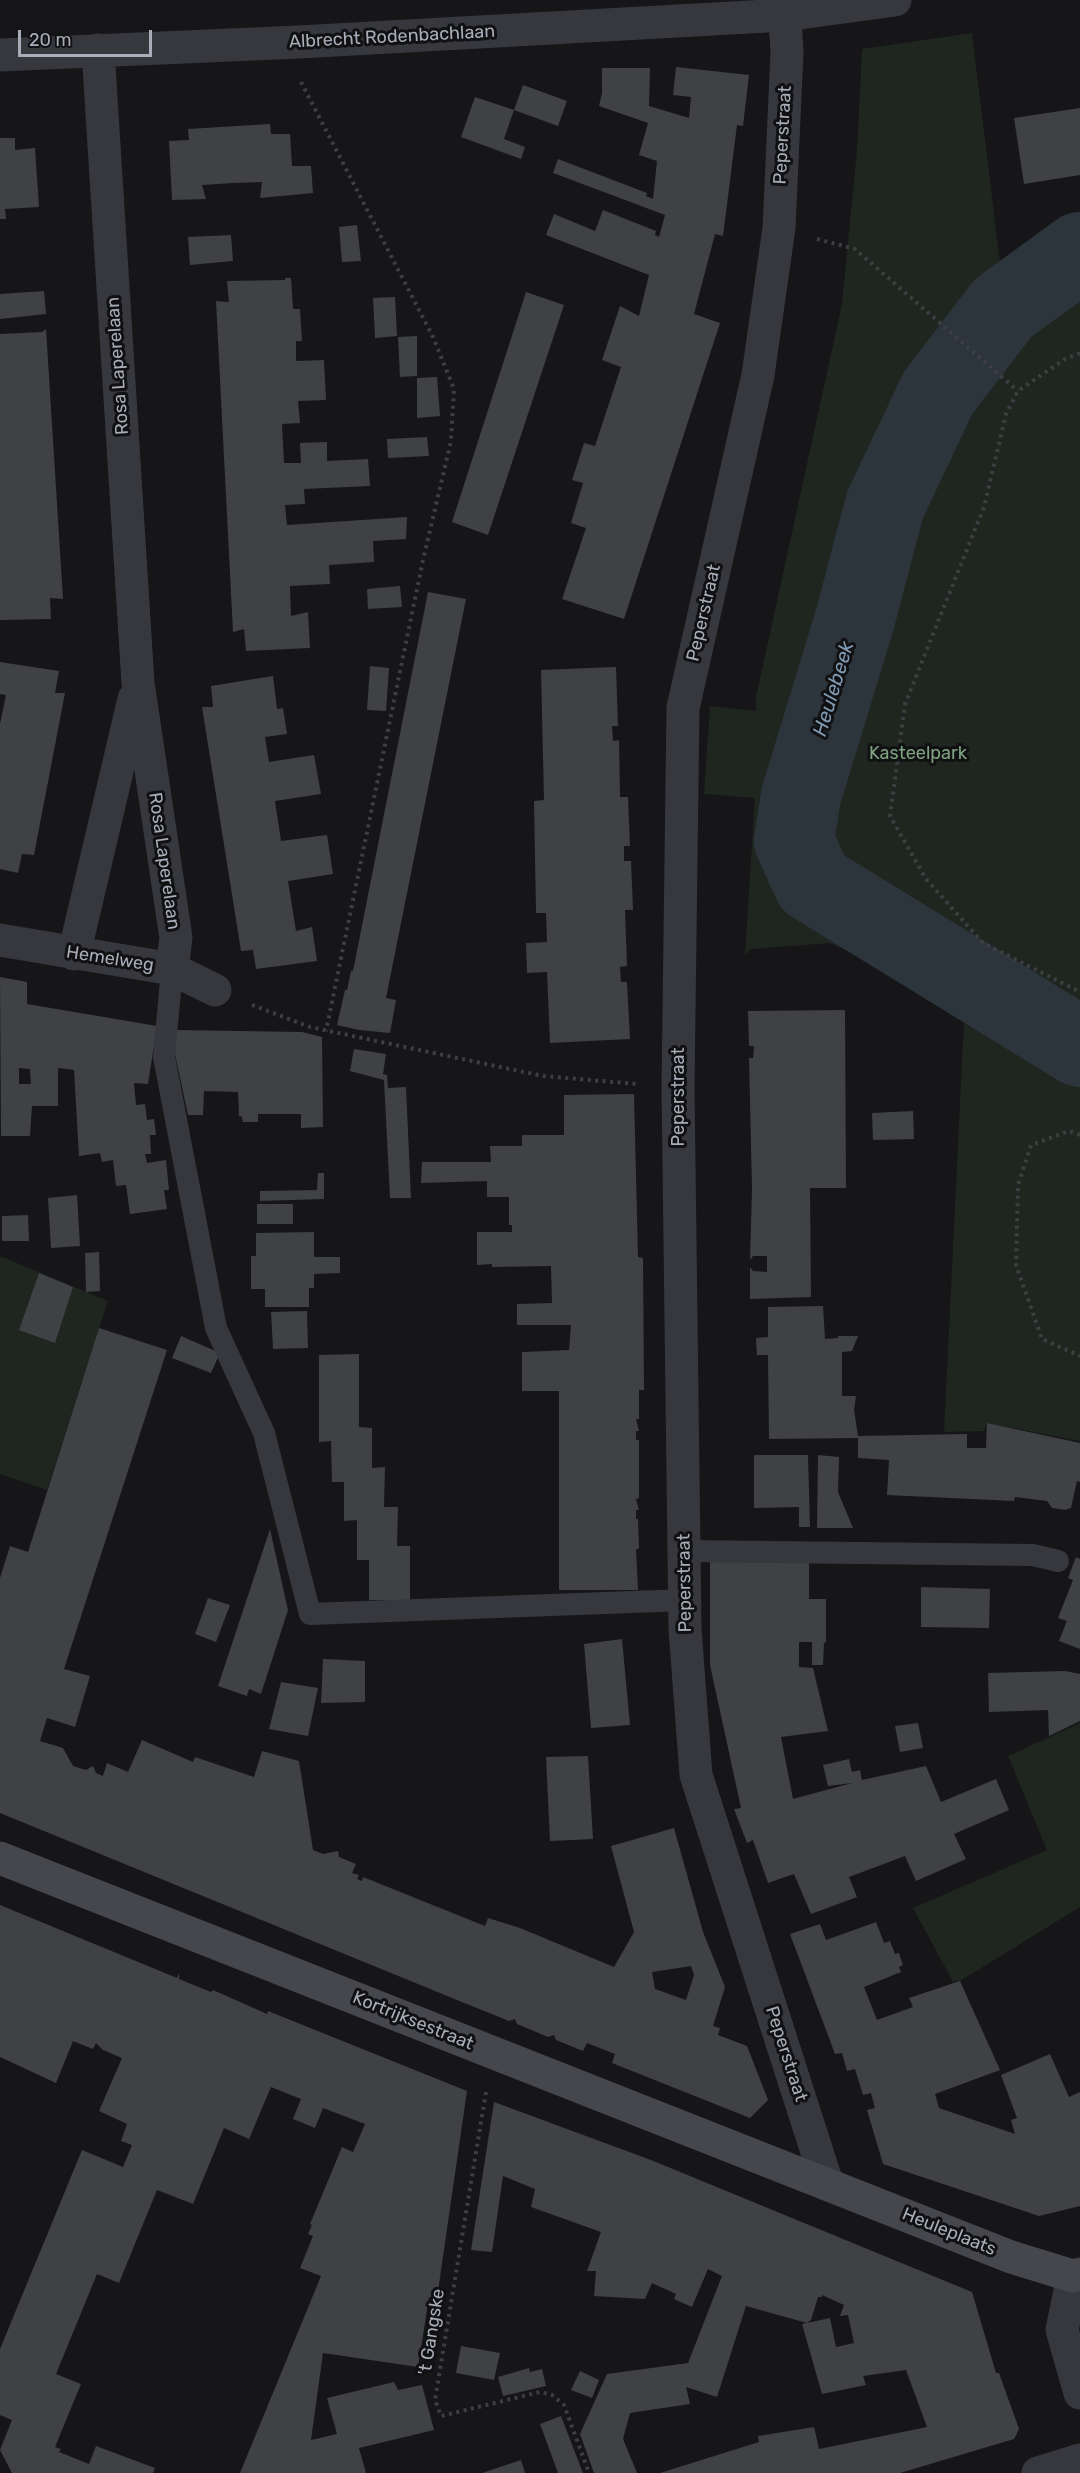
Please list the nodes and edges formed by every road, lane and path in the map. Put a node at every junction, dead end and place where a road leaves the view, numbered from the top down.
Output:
1 (895, 0) edge
2 (784, 7) edge
3 (298, 42) junction
4 (98, 50) junction
5 (0, 55) edge
6 (779, 228) junction
7 (1080, 353) edge
8 (1018, 391) junction
9 (138, 683) junction
10 (0, 940) edge
11 (74, 954) junction
12 (172, 969) junction
13 (215, 990) joint
14 (1080, 992) edge
15 (326, 1031) junction
16 (678, 1087) junction
17 (1080, 1135) edge
18 (1080, 1356) edge
19 (684, 1551) junction
20 (1058, 1561) dead end
21 (685, 1600) junction
22 (0, 1858) edge
23 (492, 2052) junction
24 (827, 2183) junction
25 (1077, 2275) edge
26 (1080, 2392) edge
27 (1080, 2460) edge
28 (589, 2473) edge
29 (1038, 2473) edge

1 - 2 street, Albrecht Rodenbachlaan
2 - 3 street, Albrecht Rodenbachlaan
2 - 6 street, Peperstraat
3 - 4 street, Albrecht Rodenbachlaan
3 - 15 path
4 - 5 street, Albrecht Rodenbachlaan
4 - 9 street, Rosa Laperelaan
6 - 8 path
6 - 16 street, Peperstraat
7 - 8 path
8 - 14 path
9 - 11 street, Rosa Laperelaan
9 - 12 street, Rosa Laperelaan
10 - 11 street, Hemelweg
11 - 12 street, Hemelweg
12 - 13 street, Hemelweg
12 - 21 lane
13 - 15 path
15 - 16 path
16 - 19 street, Peperstraat
17 - 18 path
19 - 20 lane
19 - 21 street, Peperstraat
21 - 24 street, Peperstraat
22 - 23 street, Kortrijksestraat
23 - 24 street, Kortrijksestraat
23 - 28 path, 't Gangske
24 - 25 street, Heuleplaats
25 - 26 street, Heuleplaats
27 - 29 street

